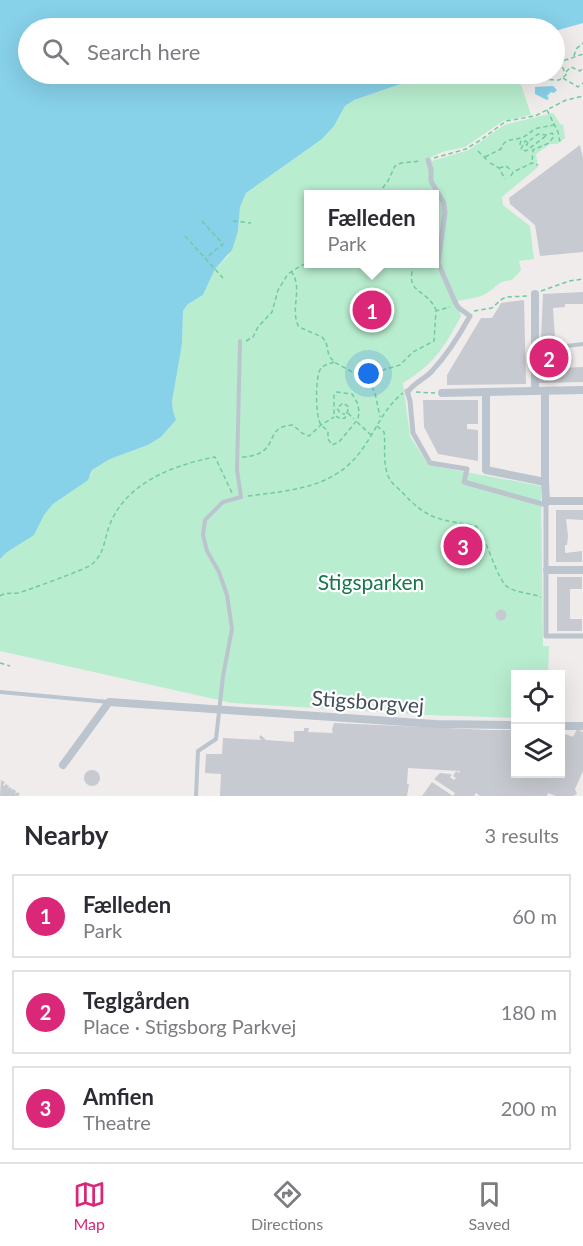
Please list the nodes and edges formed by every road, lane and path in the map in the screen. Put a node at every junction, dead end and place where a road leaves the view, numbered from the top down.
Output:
1 (583, 43) edge
2 (583, 54) edge
3 (573, 58) junction
4 (565, 60) edge
5 (583, 68) edge
6 (565, 72) joint
7 (565, 76) edge
8 (565, 78) edge
9 (583, 83) edge
10 (583, 96) edge
11 (547, 111) junction
12 (557, 123) dead end
13 (554, 126) junction
14 (542, 127) junction
15 (540, 134) junction
16 (547, 135) junction
17 (521, 138) junction
18 (540, 140) junction
19 (527, 142) junction
20 (550, 142) junction
21 (560, 142) dead end
22 (520, 145) dead end
23 (529, 148) junction
24 (478, 151) dead end
25 (485, 157) junction
26 (428, 160) junction
27 (532, 163) junction
28 (538, 165) dead end
29 (499, 168) junction
30 (513, 172) junction
31 (511, 176) dead end
32 (505, 179) dead end
33 (382, 190) edge
34 (436, 190) edge
35 (439, 195) edge
36 (202, 220) dead end
37 (233, 221) dead end
38 (251, 223) dead end
39 (185, 236) dead end
40 (439, 253) edge
41 (206, 259) junction
42 (439, 262) edge
43 (304, 265) edge
44 (413, 268) edge
45 (291, 271) junction
46 (223, 278) dead end
47 (583, 279) edge
48 (534, 294) junction
49 (456, 304) junction
50 (436, 311) junction
51 (468, 315) junction
52 (240, 341) joint
53 (535, 343) junction
54 (583, 344) edge
55 (334, 362) junction
56 (370, 382) junction
57 (583, 390) edge
58 (407, 391) junction
59 (545, 391) junction
60 (536, 392) junction
61 (442, 393) joint
62 (486, 393) junction
63 (335, 417) junction
64 (381, 418) junction
65 (354, 419) dead end
66 (357, 422) dead end
67 (321, 424) junction
68 (376, 426) junction
69 (371, 435) junction
70 (237, 458) junction
71 (545, 482) junction
72 (241, 497) junction
73 (234, 498) junction
74 (583, 501) edge
75 (546, 503) junction
76 (547, 570) junction
77 (583, 570) edge
78 (0, 596) edge
79 (546, 598) junction
80 (583, 636) edge
81 (0, 663) edge
82 (10, 666) dead end
83 (0, 692) edge
84 (109, 702) junction
85 (219, 710) junction
86 (511, 725) edge
87 (565, 726) edge
88 (583, 726) edge
89 (63, 765) dead end
90 (196, 796) edge

1 - 3 path
2 - 3 path
3 - 4 path
5 - 6 path
6 - 7 path
8 - 9 path
10 - 11 path
11 - 13 path
11 - 26 path
12 - 13 path
13 - 14 path
13 - 21 path
14 - 15 path
14 - 17 path
15 - 16 path
15 - 19 path
16 - 18 path
16 - 20 path
17 - 22 path
17 - 25 path
18 - 19 path
18 - 20 path
18 - 23 path
19 - 23 path
19 - 23 path
20 - 27 path
24 - 25 path
25 - 29 path
26 - 33 path
26 - 34 street
27 - 28 path
27 - 30 path
29 - 30 path
29 - 32 path
30 - 31 path
35 - 40 street
36 - 41 path
37 - 38 path
39 - 41 path
41 - 46 path
42 - 49 street
43 - 45 path
44 - 50 path
45 - 52 path
45 - 55 path
47 - 48 path
48 - 51 path
48 - 53 street
49 - 50 path
49 - 51 street
50 - 56 path
51 - 58 street
52 - 70 lane
53 - 54 lane
53 - 60 street
55 - 56 path
55 - 67 path
56 - 64 path
57 - 59 street
58 - 61 path
58 - 64 path
58 - 75 street
59 - 60 street
59 - 71 street
60 - 62 street
61 - 62 street
62 - 71 street
63 - 65 path
63 - 67 path
63 - 67 path
64 - 68 path
66 - 69 path
67 - 70 path
68 - 69 path
68 - 79 path
69 - 72 path
70 - 72 lane
71 - 75 street
72 - 73 lane
73 - 78 path
73 - 85 lane
74 - 75 street
75 - 76 street
76 - 77 street
76 - 79 street
79 - 80 street
81 - 82 path
83 - 84 lane
84 - 85 street, Stigsborgvej
84 - 89 street
85 - 86 street, Stigsborgvej
85 - 90 lane
87 - 88 street

